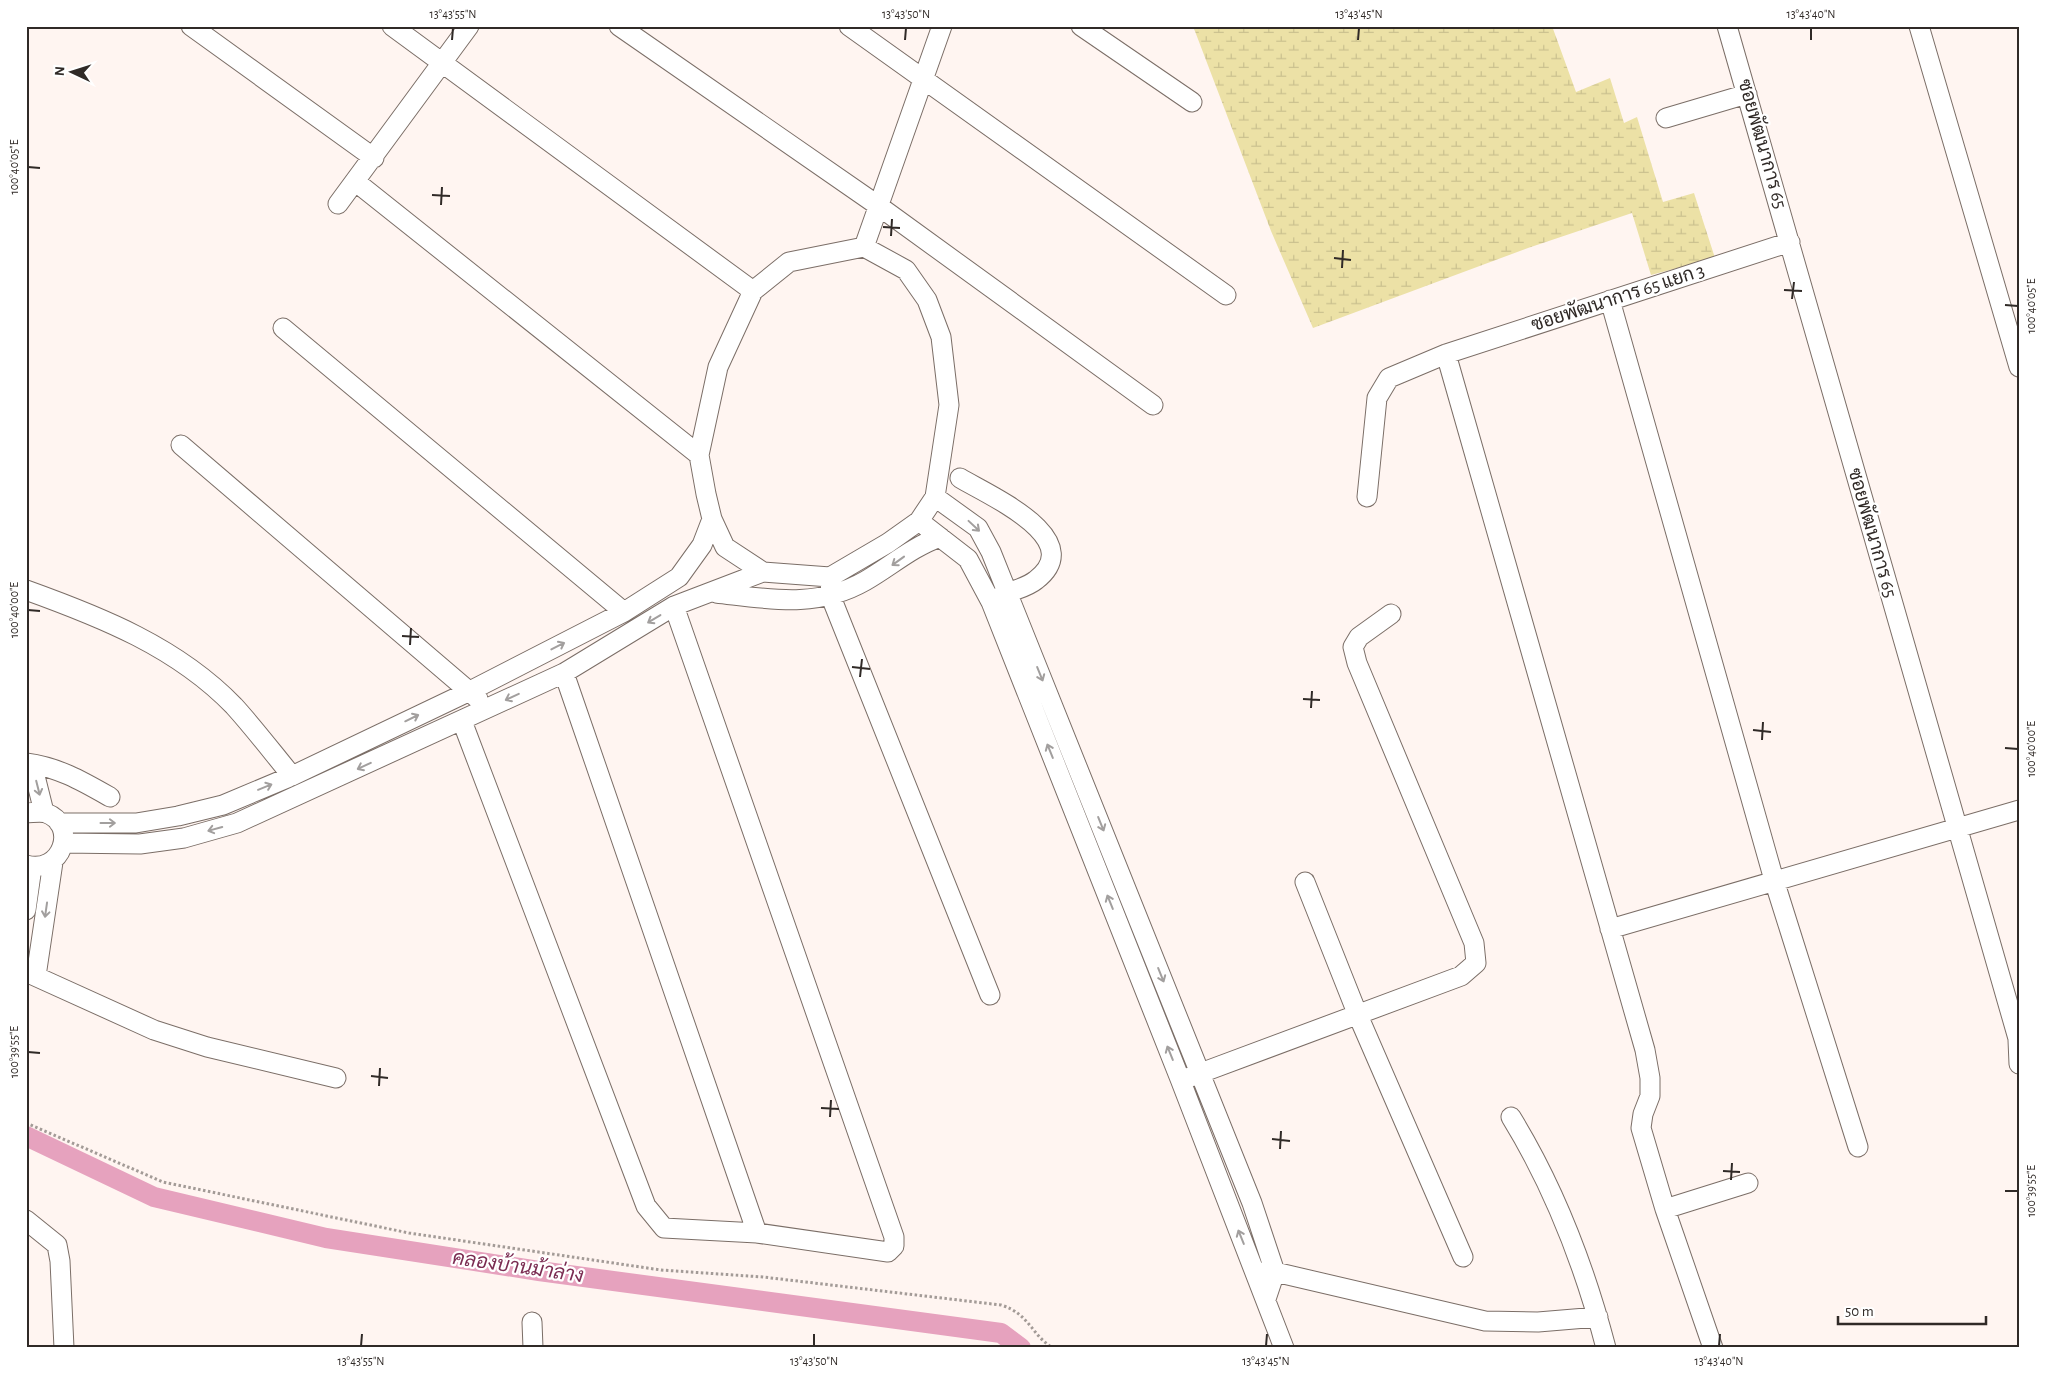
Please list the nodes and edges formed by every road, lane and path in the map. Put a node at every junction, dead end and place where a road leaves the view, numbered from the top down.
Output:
1 (190, 26) edge
2 (392, 26) edge
3 (469, 26) edge
4 (619, 26) edge
5 (848, 26) edge
6 (942, 26) edge
7 (1081, 26) edge
8 (1727, 26) edge
9 (1919, 26) edge
10 (443, 62) junction
11 (924, 80) junction
12 (1747, 94) junction
13 (1192, 102) dead end
14 (1666, 118) dead end
15 (374, 158) junction
16 (356, 182) junction
17 (338, 204) dead end
18 (880, 207) junction
19 (1790, 242) junction
20 (864, 247) junction
21 (752, 290) junction
22 (1226, 295) dead end
23 (1610, 300) junction
24 (283, 328) dead end
25 (1446, 354) junction
26 (2019, 367) edge
27 (1153, 405) dead end
28 (181, 445) dead end
29 (699, 455) junction
30 (960, 478) dead end
31 (935, 497) junction
32 (1367, 497) dead end
33 (712, 519) junction
34 (919, 521) junction
35 (940, 537) junction
36 (762, 572) junction
37 (830, 577) junction
38 (26, 590) edge
39 (713, 592) junction
40 (1008, 592) junction
41 (831, 597) junction
42 (991, 602) junction
43 (674, 606) junction
44 (624, 612) junction
45 (1392, 614) dead end
46 (564, 673) junction
47 (470, 690) junction
48 (488, 709) junction
49 (462, 721) junction
50 (29, 763) edge
51 (292, 776) junction
52 (110, 797) dead end
53 (2019, 810) edge
54 (35, 812) edge
55 (59, 823) junction
56 (1956, 828) junction
57 (64, 843) junction
58 (53, 862) junction
59 (29, 866) edge
60 (1774, 880) junction
61 (1305, 882) dead end
62 (26, 910) edge
63 (1610, 929) junction
64 (31, 974) edge
65 (990, 995) dead end
66 (1357, 1013) junction
67 (2018, 1041) edge
68 (2019, 1064) edge
69 (1200, 1074) junction
70 (336, 1078) dead end
71 (1180, 1079) junction
72 (1511, 1116) dead end
73 (26, 1123) edge
74 (1858, 1146) dead end
75 (1748, 1183) dead end
76 (1252, 1203) junction
77 (1665, 1208) junction
78 (1231, 1212) junction
79 (26, 1220) edge
80 (757, 1233) junction
81 (1463, 1257) dead end
82 (1275, 1272) junction
83 (1255, 1273) junction
84 (1266, 1299) junction
85 (1598, 1317) junction
86 (532, 1322) dead end
87 (64, 1348) edge
88 (533, 1348) edge
89 (1053, 1348) edge
90 (1284, 1348) edge
91 (1606, 1348) edge
92 (1713, 1348) edge

1 - 15 street
2 - 10 street
3 - 10 street
4 - 18 street
5 - 11 street
6 - 11 street
7 - 13 street
8 - 12 street, ซอยพัฒนาการ 65
9 - 26 street
10 - 15 street
10 - 21 street
11 - 18 street
11 - 22 street
12 - 14 street
12 - 19 street, ซอยพัฒนาการ 65
15 - 16 street
16 - 17 street
16 - 29 street
18 - 20 street
18 - 27 street
19 - 23 street, ซอยพัฒนาการ 65 แยก 3
19 - 56 street, ซอยพัฒนาการ 65
20 - 21 street
20 - 31 street
21 - 29 street
23 - 25 street, ซอยพัฒนาการ 65 แยก 3
23 - 60 street
24 - 44 street
25 - 32 street, ซอยพัฒนาการ 65 แยก 3
25 - 63 street
28 - 47 street
29 - 33 street
30 - 40 street
31 - 34 street
31 -> 40 street
33 - 36 street
33 - 44 street
34 - 35 street
34 - 37 street
35 -> 41 street
35 - 42 street
36 - 37 street
36 - 39 street
37 - 41 street
38 - 51 street
39 - 41 street
39 - 43 street
40 - 42 street
40 -> 69 street
41 - 65 street
71 -> 42 street
43 -> 46 street
43 - 80 street
47 -> 44 street
45 - 66 street
46 -> 48 street
46 - 80 street
47 - 48 street
51 -> 47 street
48 - 49 street
49 -> 57 street
49 - 80 street
50 - 52 street
50 -> 54 street
55 -> 51 street
53 - 56 street
54 - 55 street
55 - 57 street
56 - 60 street
56 - 67 street, ซอยพัฒนาการ 65
57 - 58 street
58 - 59 street
58 -> 64 street
59 - 62 street
60 - 63 street
60 - 74 street
61 - 66 street
63 - 77 street
64 - 70 street
66 - 69 street
66 - 81 street
67 - 68 street, ซอยพัฒนาการ 65
69 - 71 street
69 - 76 street
71 - 78 street
72 - 85 street
73 - 89 path
75 - 77 street
76 - 78 street
76 - 82 street
77 - 92 street
83 -> 78 street
79 - 87 street
82 - 83 street
82 - 84 street
82 - 85 street
83 - 84 street
84 - 90 street
85 - 91 street
86 - 88 street

